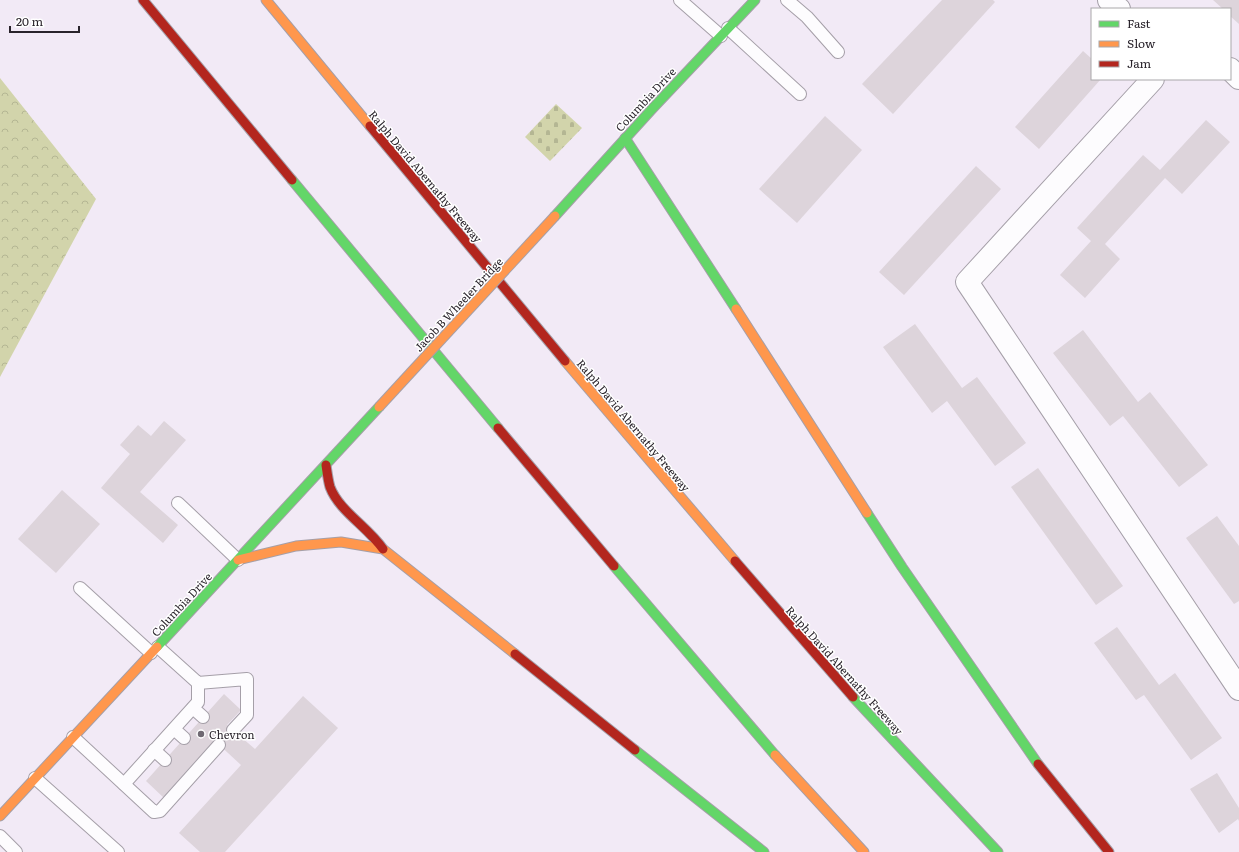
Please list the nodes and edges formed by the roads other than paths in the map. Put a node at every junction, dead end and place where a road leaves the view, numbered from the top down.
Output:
1 (143, 0) edge
2 (266, 0) edge
3 (680, 0) edge
4 (755, 0) edge
5 (787, 0) edge
6 (1109, 0) edge
7 (1118, 8) edge
8 (725, 32) junction
9 (838, 52) dead end
10 (1231, 70) edge
11 (1239, 78) edge
12 (1152, 80) edge
13 (800, 94) dead end
14 (625, 138) junction
15 (555, 216) joint
16 (379, 407) joint
17 (326, 465) junction
18 (178, 503) dead end
19 (383, 549) junction
20 (238, 560) junction
21 (80, 588) dead end
22 (154, 650) junction
23 (1233, 665) edge
24 (198, 683) junction
25 (1239, 690) edge
26 (193, 708) junction
27 (203, 717) dead end
28 (174, 729) junction
29 (233, 730) dead end
30 (73, 737) junction
31 (184, 738) dead end
32 (219, 746) dead end
33 (154, 750) junction
34 (165, 760) dead end
35 (35, 778) junction
36 (124, 784) junction
37 (0, 816) edge
38 (0, 836) edge
39 (16, 852) edge
40 (118, 852) edge
41 (764, 852) edge
42 (864, 852) edge
43 (998, 852) edge
44 (1109, 852) edge

1 - 42 main road
2 - 43 main road, Ralph David Abernathy Freeway
3 - 8 lane
4 - 8 main road, Columbia Drive
5 - 9 lane
6 - 7 street
8 - 13 lane
8 - 14 main road, Columbia Drive
10 - 11 street
12 - 23 street
14 - 15 main road, Columbia Drive
14 - 44 main road
15 - 16 main road, Jacob B Wheeler Bridge, bridge
16 - 17 main road, Columbia Drive
17 - 19 main road
17 - 20 main road, Columbia Drive
18 - 20 lane
19 - 20 main road
19 - 41 main road
20 - 22 main road, Columbia Drive
21 - 22 lane
22 - 24 lane
22 - 30 main road, Columbia Drive
23 - 25 street
24 - 26 lane
24 - 29 lane
26 - 27 lane
26 - 28 lane
28 - 31 lane
28 - 33 lane
30 - 35 main road, Columbia Drive
30 - 36 lane
32 - 36 lane
33 - 34 lane
33 - 36 lane
35 - 37 main road, Columbia Drive
35 - 40 lane
38 - 39 lane

